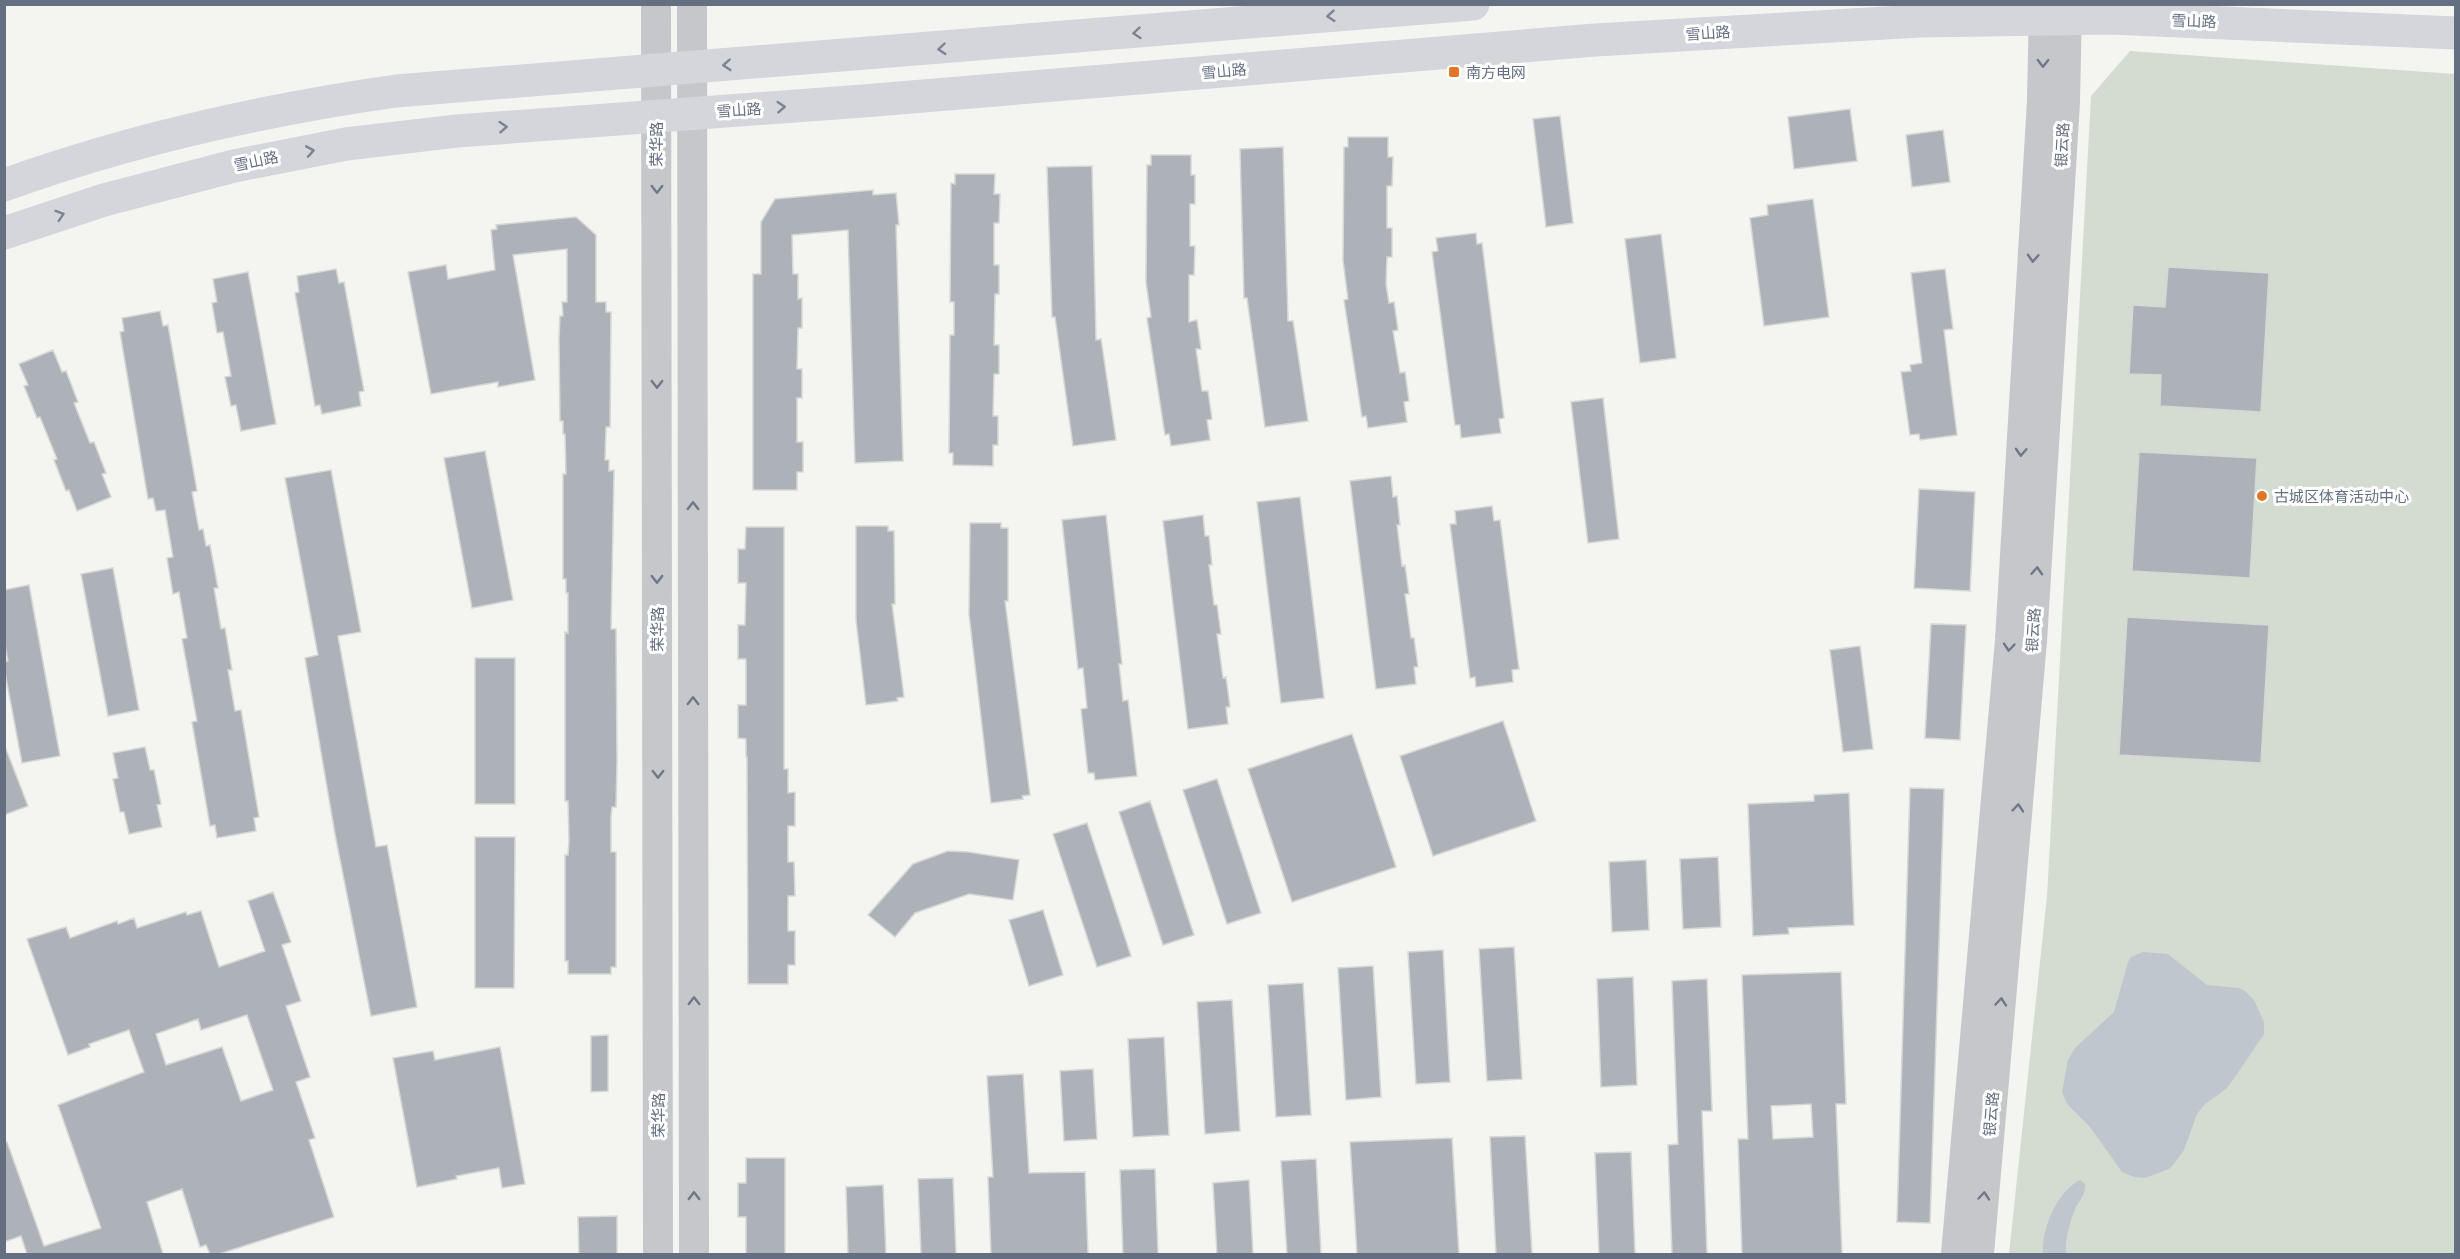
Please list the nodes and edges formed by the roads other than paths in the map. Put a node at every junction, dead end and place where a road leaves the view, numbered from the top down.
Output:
1 (656, 4) edge
2 (692, 4) edge
3 (1473, 4) edge
4 (2056, 12) edge
5 (2456, 33) edge
6 (692, 68) junction
7 (656, 70) junction
8 (692, 113) junction
9 (656, 116) junction
10 (4, 185) edge
11 (4, 233) edge
12 (658, 1254) edge
13 (694, 1254) edge
14 (1956, 1254) edge
15 (1979, 1254) edge

1 - 7 street, 荣华路
2 - 6 street
3 -> 6 main road
4 - 5 main road, 雪山路
8 -> 4 main road, 雪山路
4 -> 14 street, 银云路
15 -> 4 street, 银云路
6 - 7 main road
6 - 8 street
7 - 9 street, 荣华路
7 - 10 main road
8 - 9 main road, 雪山路
13 -> 8 street
11 -> 9 main road, 雪山路
9 -> 12 street, 荣华路

